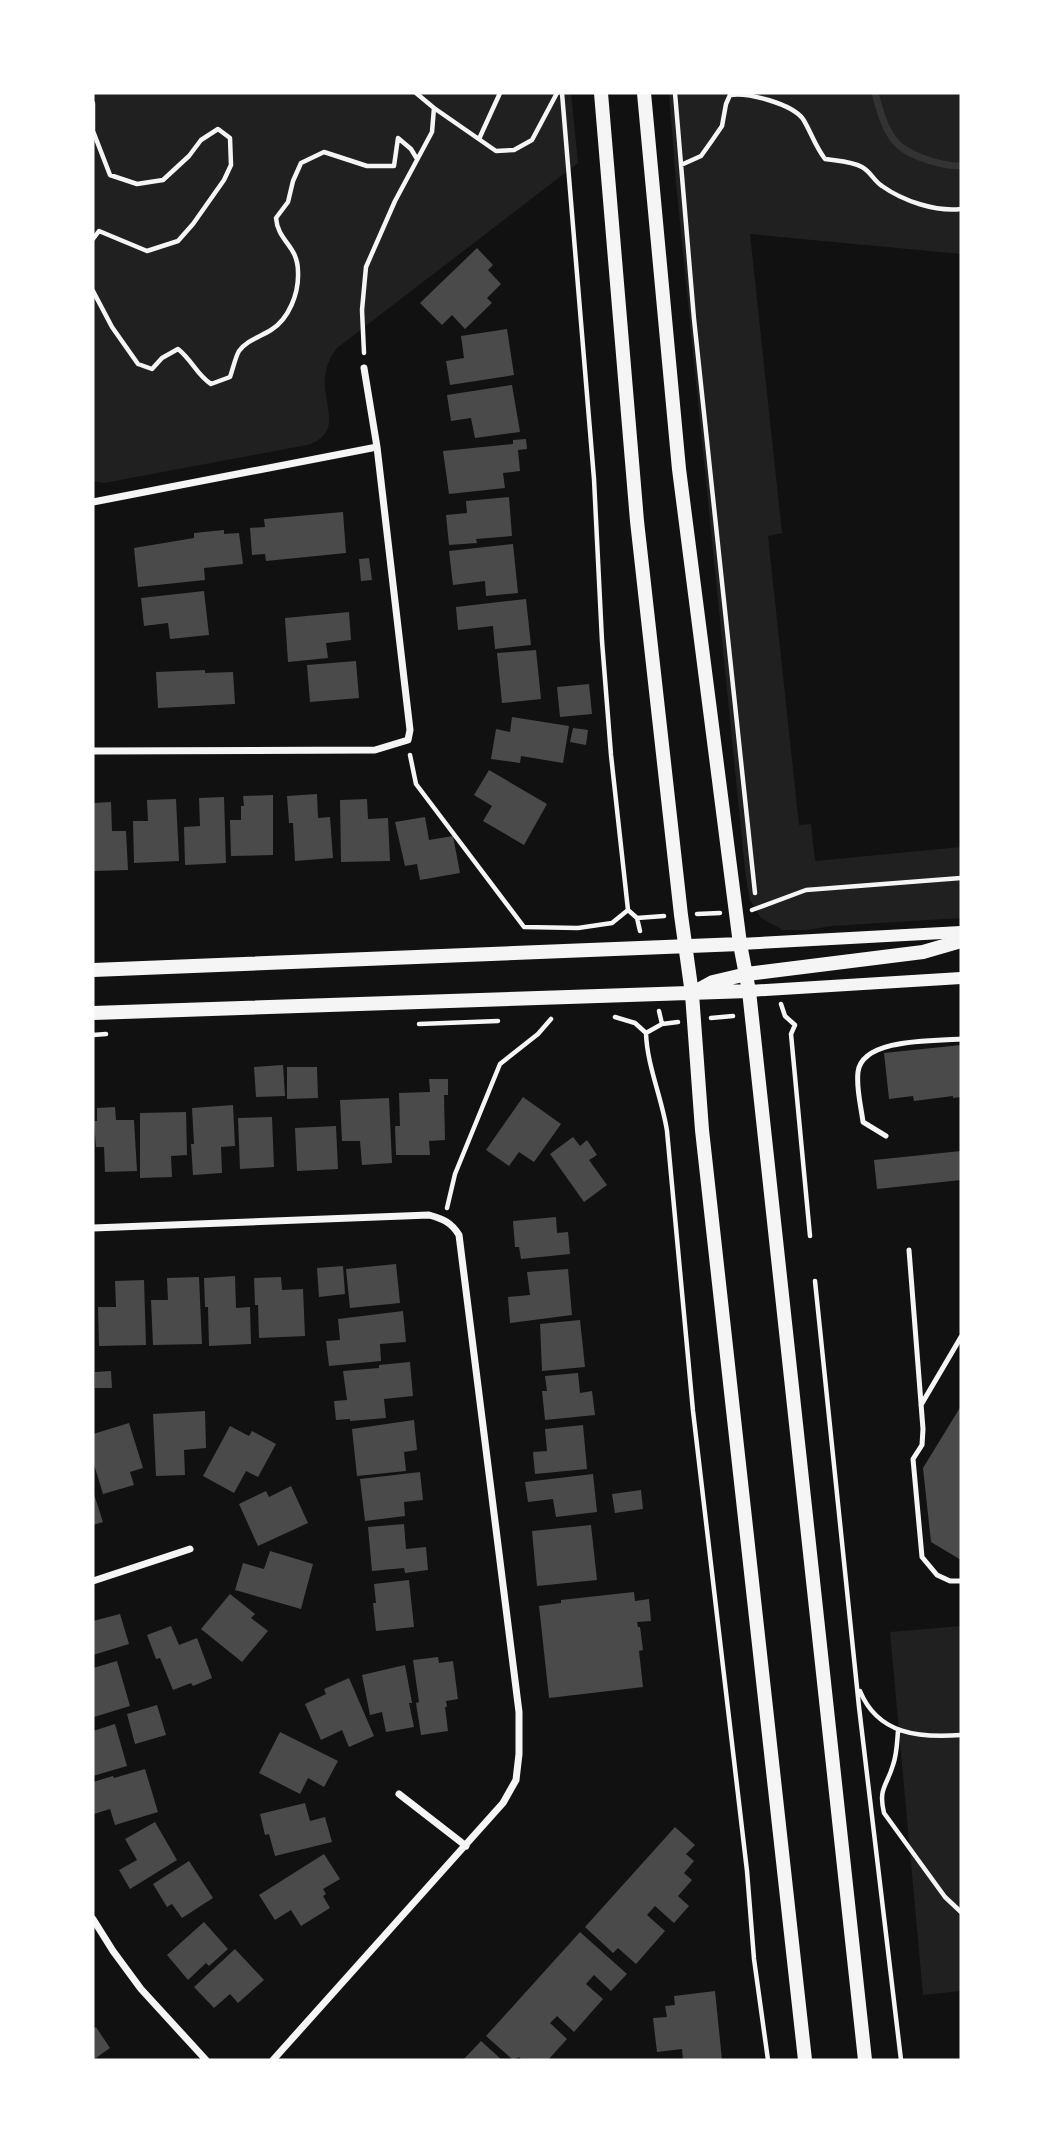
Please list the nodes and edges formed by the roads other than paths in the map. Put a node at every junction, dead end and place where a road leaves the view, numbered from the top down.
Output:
1 (601, 93) edge
2 (644, 93) edge
3 (364, 368) road end
4 (377, 447) junction
5 (93, 502) edge
6 (93, 744) edge
7 (93, 751) edge
8 (961, 932) edge
9 (961, 941) edge
10 (740, 944) junction
11 (685, 946) junction
12 (93, 970) edge
13 (747, 974) junction
14 (961, 978) edge
15 (749, 991) junction
16 (692, 995) junction
17 (93, 1013) edge
18 (961, 1039) edge
19 (886, 1136) dead end
20 (93, 1228) edge
21 (909, 1250) dead end
22 (961, 1337) edge
23 (921, 1405) junction
24 (190, 1549) dead end
25 (93, 1580) edge
26 (961, 1581) edge
27 (399, 1794) dead end
28 (466, 1846) junction
29 (93, 1919) edge
30 (206, 2060) edge
31 (273, 2060) edge
32 (805, 2060) edge
33 (865, 2060) edge

1 - 11 main road
2 - 10 main road
3 - 4 street
4 - 5 street
4 - 7 street
6 - 7 street
8 - 10 street
9 - 13 main road
10 - 11 main road
10 - 13 main road
11 - 12 main road
11 - 16 main road
13 - 15 main road
13 - 16 main road
14 - 15 street
15 - 16 main road
15 - 33 main road
16 - 17 main road
16 - 32 main road
18 - 19 lane
20 - 28 street
21 - 23 lane
22 - 23 lane
23 - 26 lane
24 - 25 street
27 - 28 street
28 - 31 street
29 - 30 street

